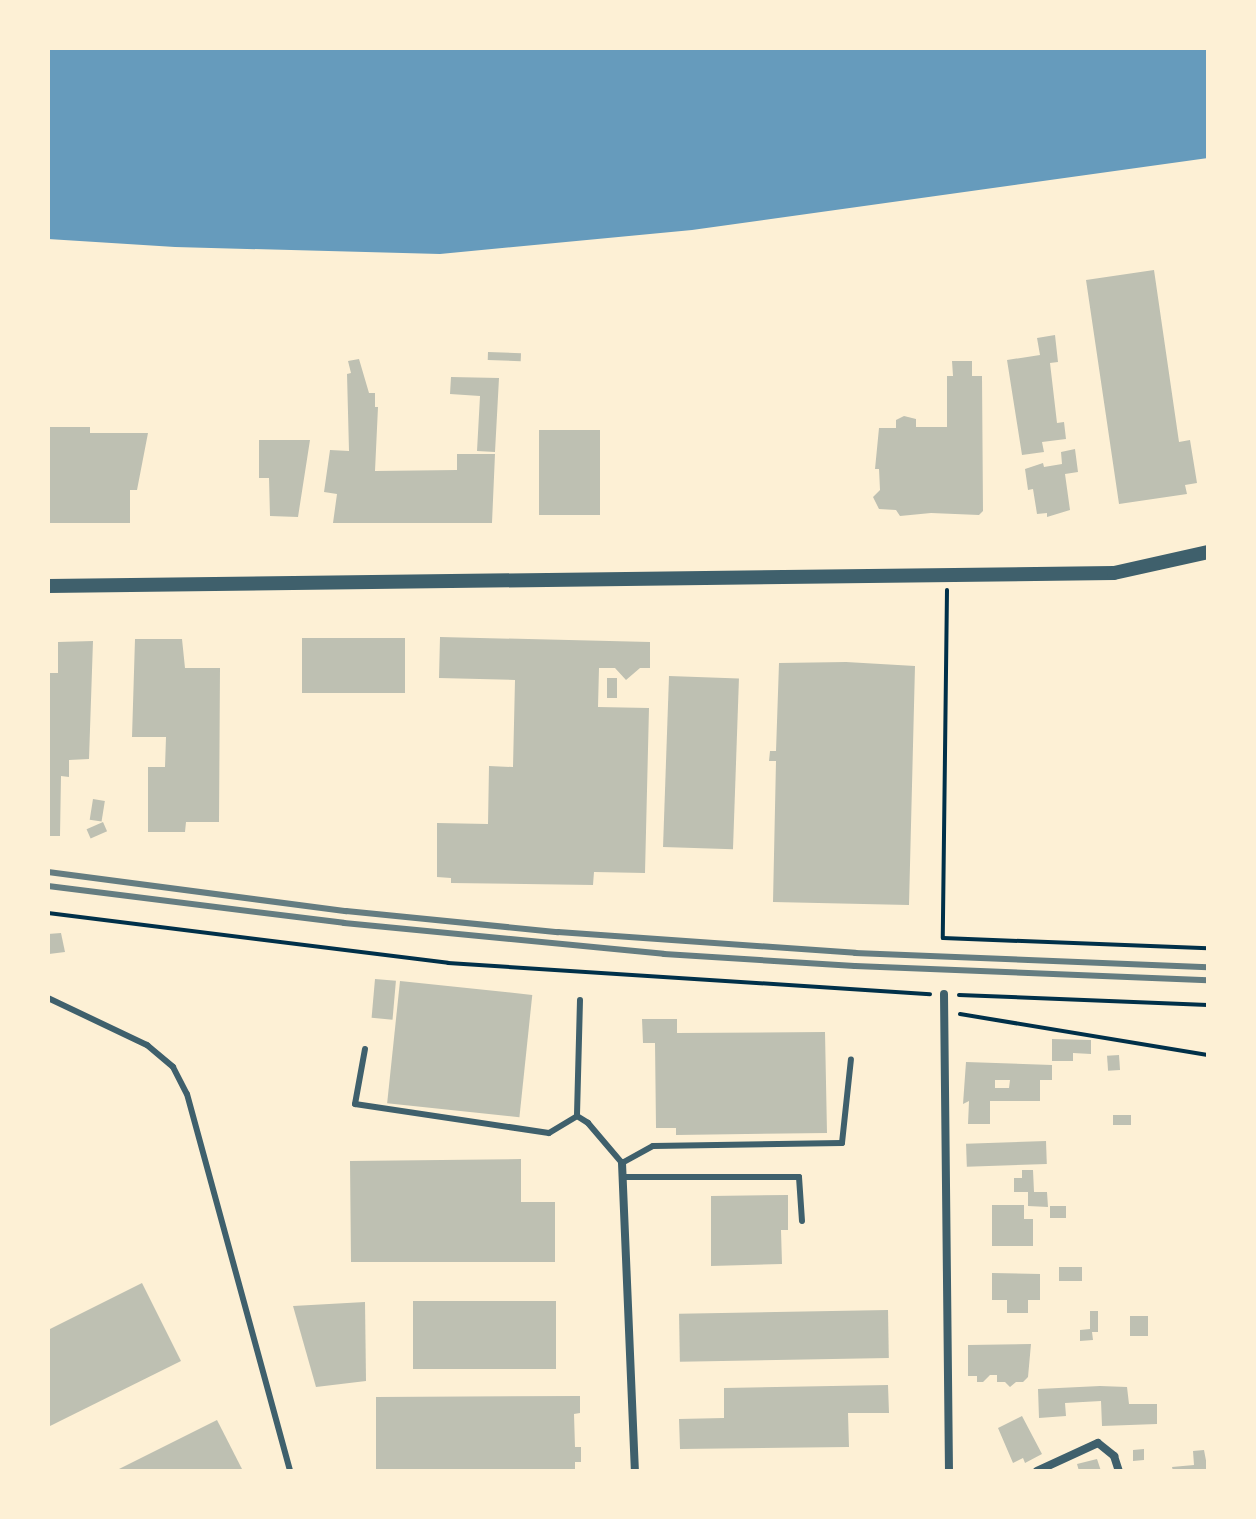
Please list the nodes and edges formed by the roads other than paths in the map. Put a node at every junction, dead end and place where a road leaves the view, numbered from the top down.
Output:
1 (1208, 552) edge
2 (48, 586) edge
3 (944, 994) road end
4 (48, 998) edge
5 (580, 1000) dead end
6 (365, 1049) dead end
7 (851, 1059) dead end
8 (577, 1116) junction
9 (622, 1163) junction
10 (623, 1177) junction
11 (802, 1221) dead end
12 (290, 1471) edge
13 (635, 1471) edge
14 (949, 1471) edge
15 (1037, 1471) edge
16 (1119, 1471) edge

1 - 2 street
3 - 14 street
4 - 12 lane
5 - 8 lane
6 - 8 lane
7 - 9 lane
8 - 9 lane
9 - 10 street
10 - 11 lane
10 - 13 street
15 - 16 street

